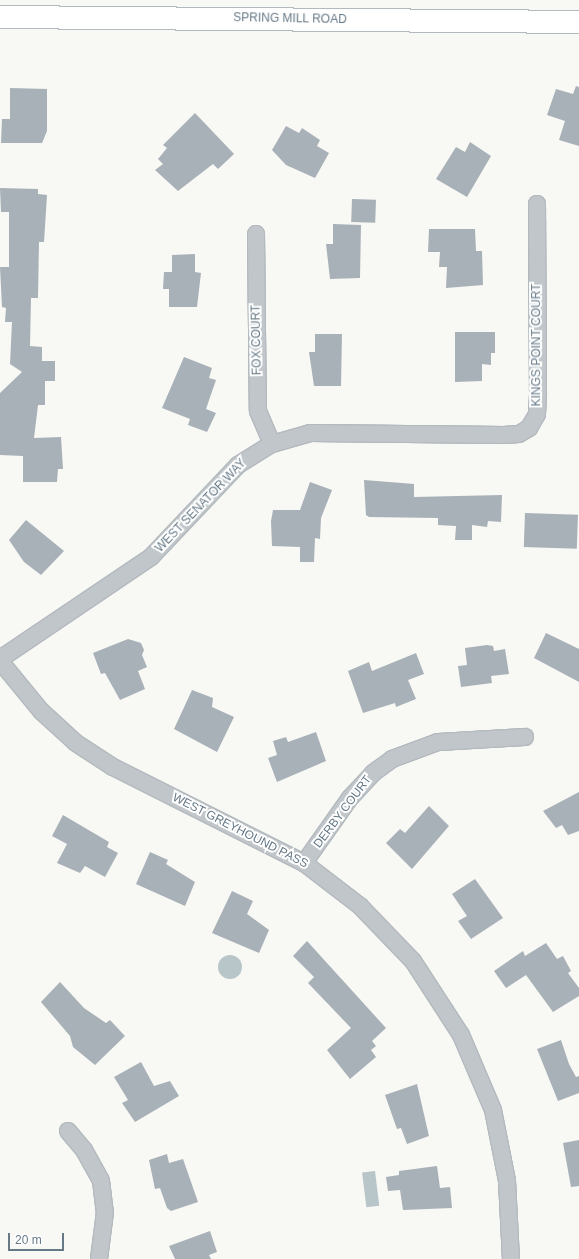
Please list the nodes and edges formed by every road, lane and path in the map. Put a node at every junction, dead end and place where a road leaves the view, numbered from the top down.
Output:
1 (0, 17) edge
2 (579, 22) edge
3 (537, 204) dead end
4 (256, 234) dead end
5 (452, 435) joint
6 (272, 444) junction
7 (0, 660) edge
8 (525, 737) dead end
9 (304, 863) junction
10 (68, 1131) dead end
11 (99, 1259) edge
12 (511, 1259) edge

1 - 2 street, SPRING MILL ROAD
3 - 5 street, KINGS POINT COURT
4 - 6 street, FOX COURT
5 - 6 street, WEST SENATOR WAY
6 - 7 street, WEST SENATOR WAY
7 - 9 street, WEST GREYHOUND PASS
8 - 9 street, DERBY COURT
9 - 12 street, WEST GREYHOUND PASS
10 - 11 street

